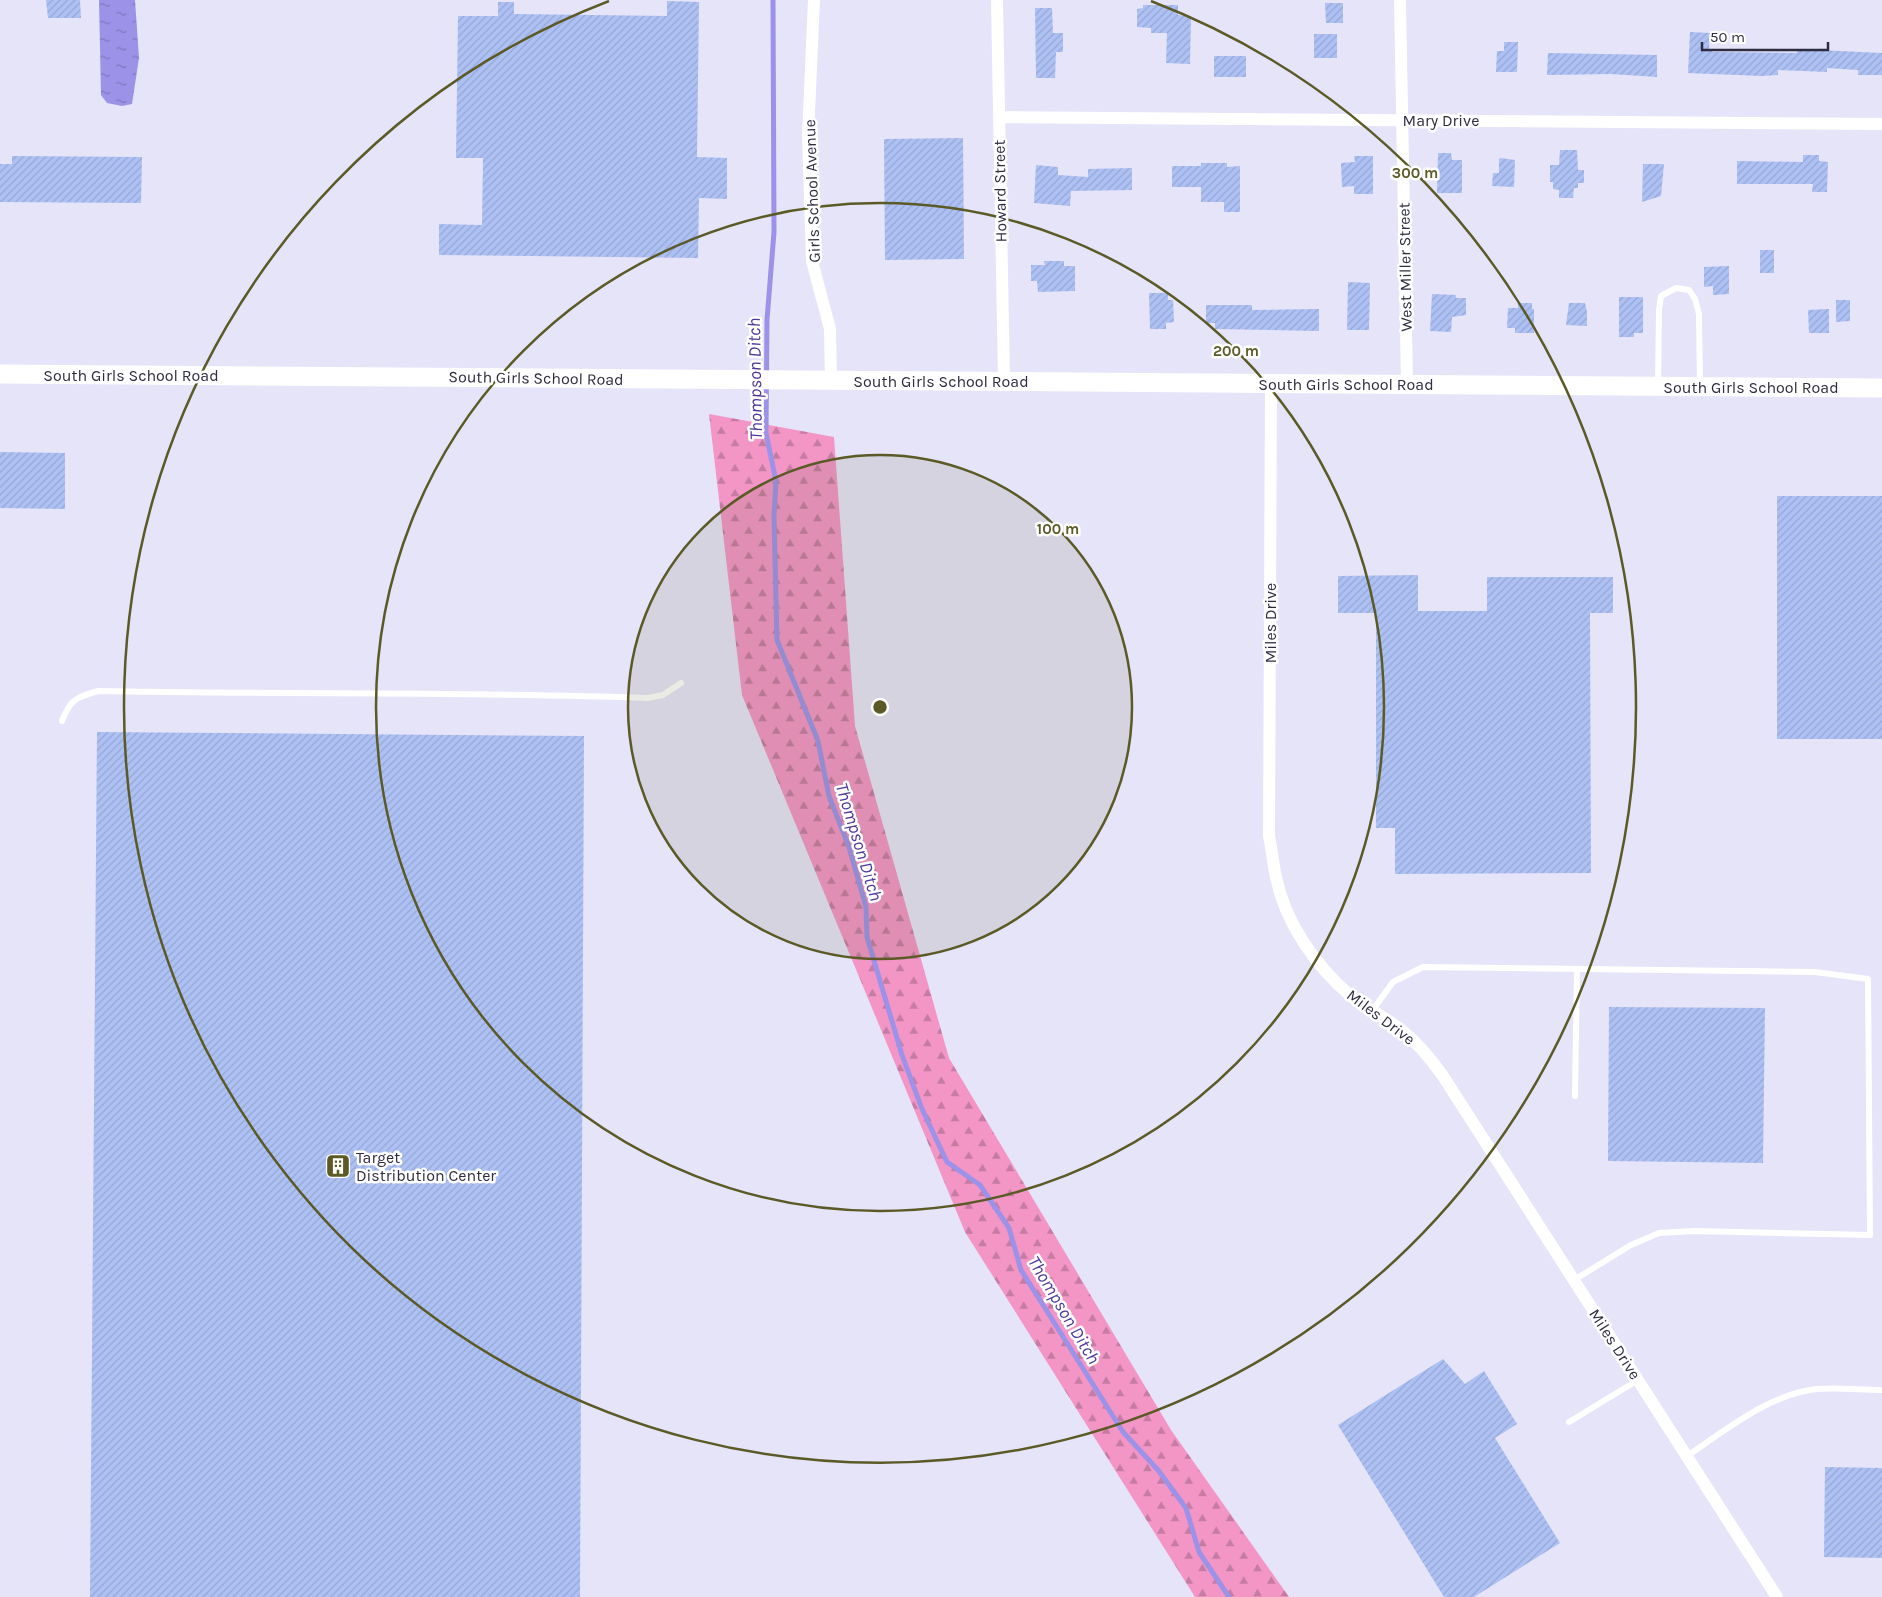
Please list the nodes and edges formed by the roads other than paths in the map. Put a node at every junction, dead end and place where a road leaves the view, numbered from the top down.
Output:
1 (814, 0) edge
2 (997, 0) edge
3 (1400, 0) edge
4 (999, 117) junction
5 (1402, 120) junction
6 (1882, 124) edge
7 (0, 374) edge
8 (831, 381) junction
9 (1004, 381) junction
10 (1271, 383) junction
11 (1407, 384) junction
12 (1658, 387) junction
13 (1700, 387) junction
14 (1882, 388) edge
15 (682, 683) dead end
16 (62, 722) dead end
17 (1577, 969) junction
18 (1372, 1010) junction
19 (1575, 1096) dead end
20 (1574, 1280) junction
21 (1638, 1380) junction
22 (1882, 1390) edge
23 (1569, 1422) dead end
24 (1687, 1456) junction
25 (1777, 1597) edge

1 - 8 street, Girls School Avenue
2 - 4 street, Howard Street
3 - 5 street, West Miller Street
4 - 5 street, Mary Drive
4 - 9 street, Howard Street
5 - 6 street, Mary Drive
5 - 11 street, West Miller Street
7 - 8 main road, South Girls School Road
8 - 9 main road, South Girls School Road
9 - 10 main road, South Girls School Road
10 - 11 main road, South Girls School Road
10 - 18 street, Miles Drive
11 - 12 main road, South Girls School Road
12 - 13 main road, South Girls School Road
12 - 13 lane
13 - 14 main road, South Girls School Road
15 - 16 lane
17 - 18 lane
17 - 19 lane
17 - 20 lane
18 - 20 street, Miles Drive
20 - 21 street, Miles Drive
21 - 23 lane
21 - 24 street, Miles Drive
22 - 24 lane
24 - 25 street, Miles Drive

